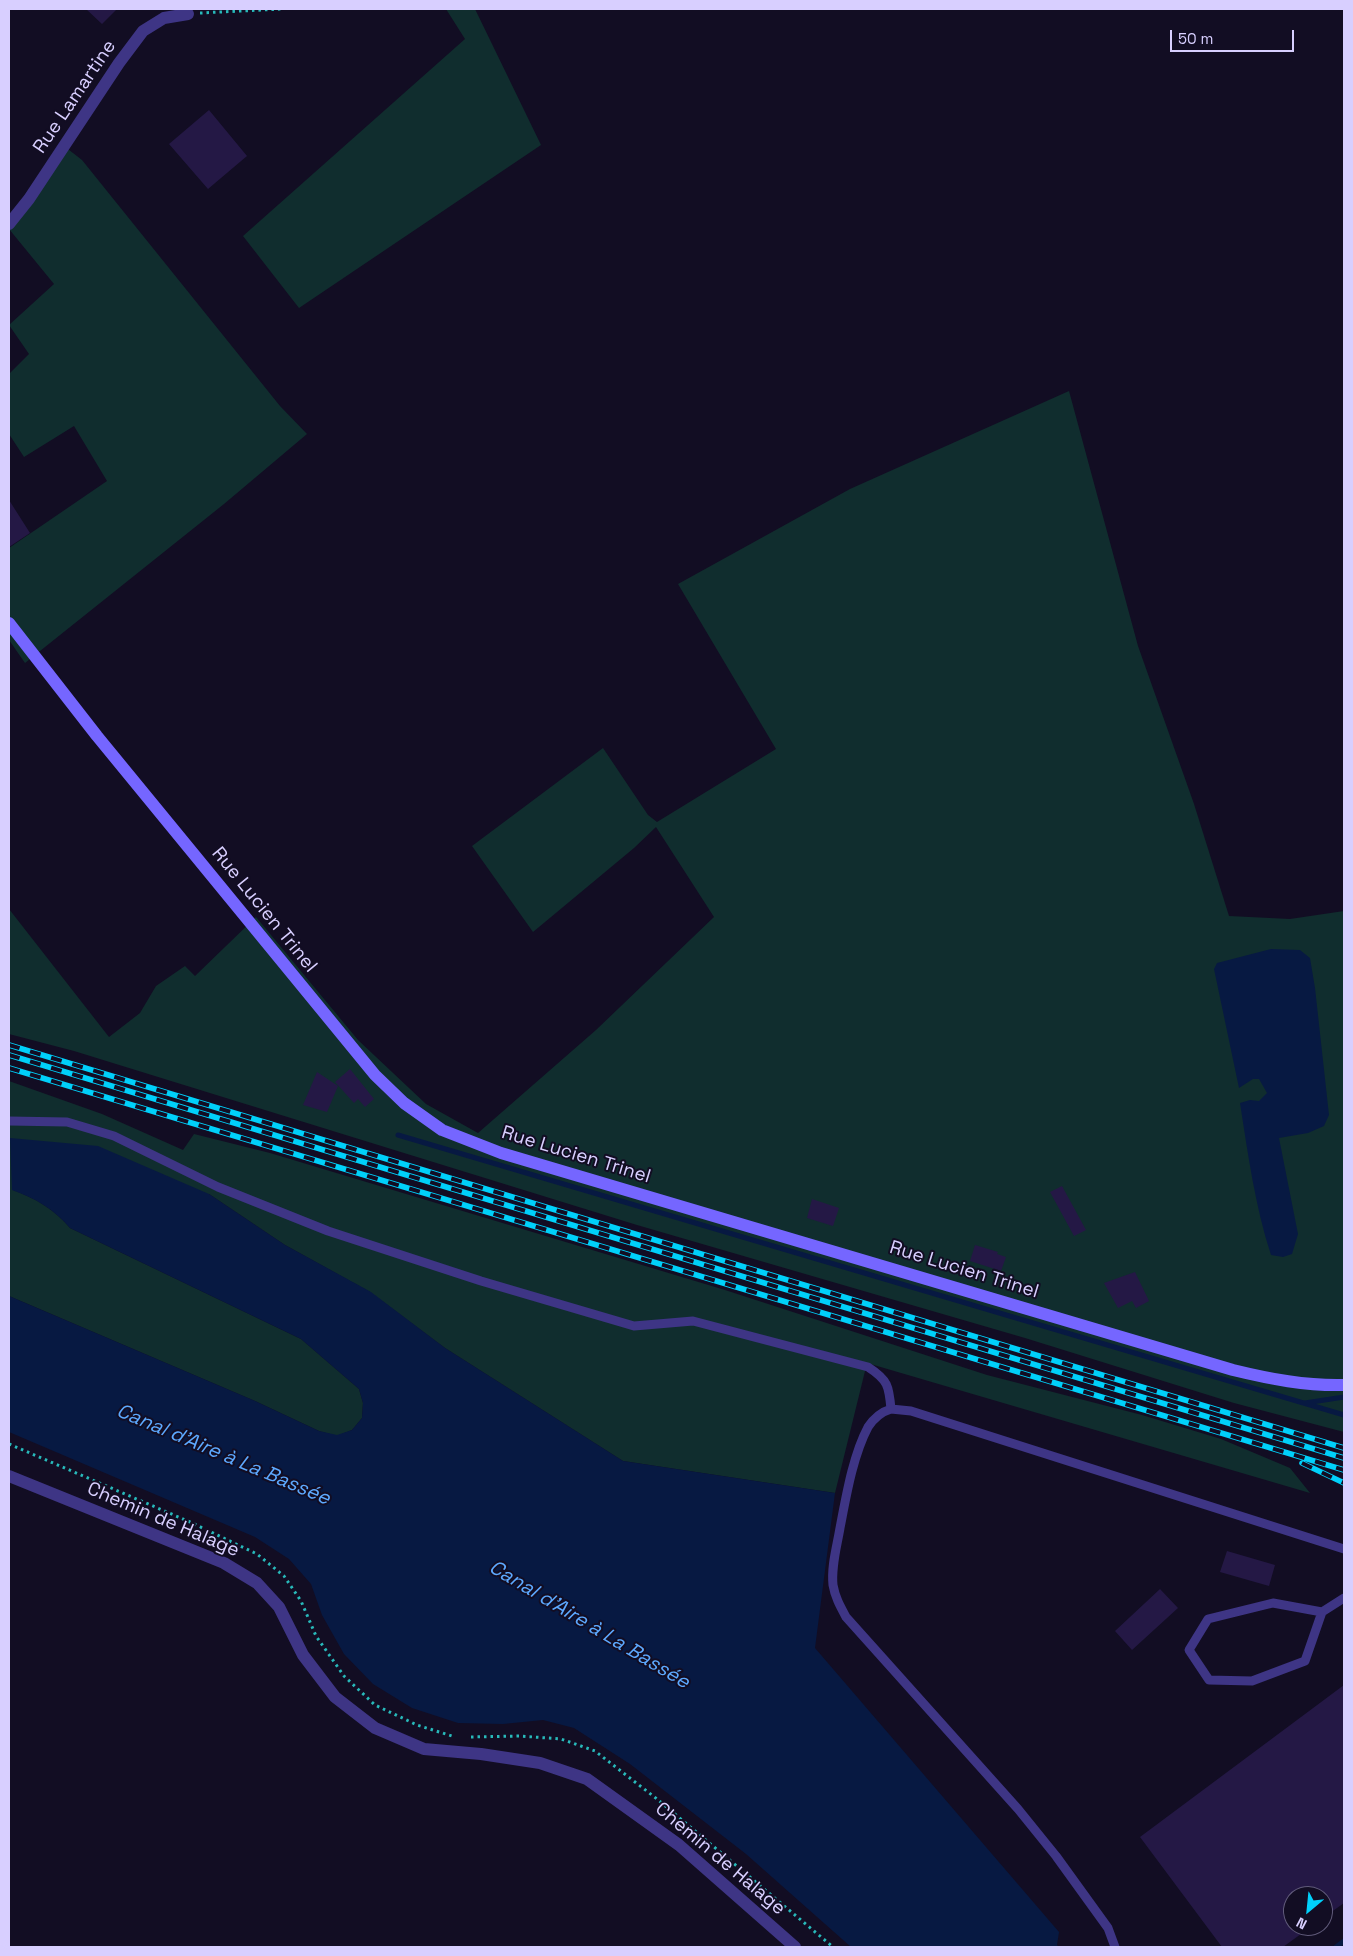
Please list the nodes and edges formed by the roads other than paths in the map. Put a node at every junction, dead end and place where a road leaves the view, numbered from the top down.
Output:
1 (188, 14) road end
2 (9, 224) edge
3 (9, 623) edge
4 (9, 1121) edge
5 (1344, 1385) edge
6 (891, 1408) junction
7 (9, 1476) edge
8 (1344, 1549) edge
9 (1344, 1598) edge
10 (1322, 1612) junction
11 (795, 1947) edge
12 (1115, 1947) edge

1 - 2 street, Rue Lamartine
3 - 5 street, Rue Lucien Trinel
4 - 6 lane
6 - 8 lane
6 - 12 lane
7 - 11 street, Chemin de Halage
9 - 10 lane
10 - 10 lane

